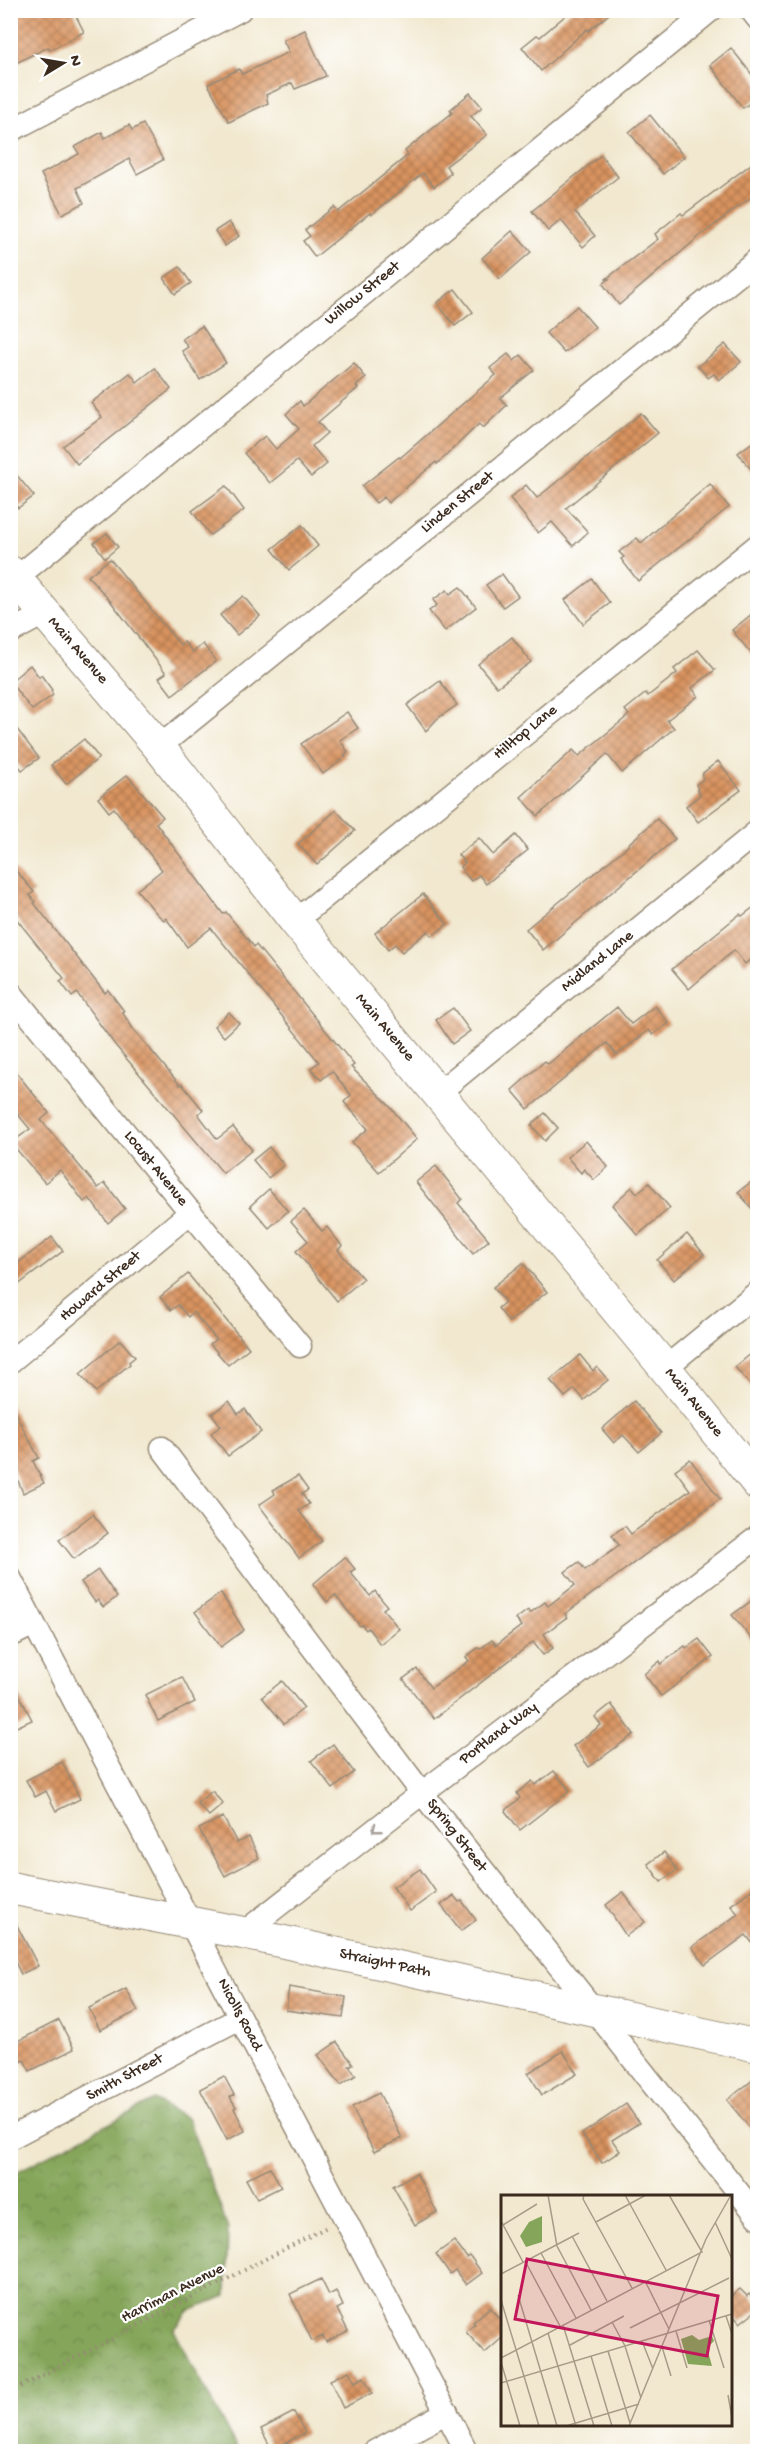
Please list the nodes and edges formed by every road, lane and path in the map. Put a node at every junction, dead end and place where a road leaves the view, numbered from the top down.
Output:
1 (240, 10) edge
2 (711, 10) edge
3 (751, 10) edge
4 (758, 19) edge
5 (10, 131) edge
6 (758, 259) edge
7 (758, 545) edge
8 (13, 575) edge
9 (44, 614) junction
10 (10, 632) edge
11 (159, 747) junction
12 (758, 831) edge
13 (295, 921) junction
14 (10, 992) edge
15 (438, 1093) junction
16 (191, 1212) junction
17 (758, 1292) edge
18 (300, 1346) dead end
19 (10, 1362) edge
20 (665, 1368) junction
21 (162, 1448) dead end
22 (758, 1484) edge
23 (758, 1537) edge
24 (10, 1578) edge
25 (34, 1624) junction
26 (10, 1636) edge
27 (422, 1793) junction
28 (10, 1888) edge
29 (192, 1924) junction
30 (243, 1933) junction
31 (591, 2009) junction
32 (240, 2018) junction
33 (758, 2046) edge
34 (10, 2138) edge
35 (346, 2217) junction
36 (758, 2217) edge
37 (10, 2392) edge
38 (447, 2412) junction
39 (374, 2451) edge
40 (467, 2451) edge

1 - 5 street
2 - 8 street, Willow Street
3 - 4 street
6 - 11 street, Linden Street
7 - 13 street, Hilltop Lane
8 - 9 street, Main Avenue
9 - 10 street
9 - 11 street, Main Avenue
11 - 13 street, Main Avenue
12 - 15 street, Midland Lane
13 - 15 street, Main Avenue
14 - 16 street, Locust Avenue
15 - 20 street, Main Avenue
16 - 18 street, Locust Avenue
16 - 19 street, Howard Street
17 - 20 street
20 - 22 street, Main Avenue
21 - 27 street, Spring Street
23 - 27 street, Portland Way
24 - 25 street, Nicolls Road
25 - 26 street
25 - 29 street, Nicolls Road
27 -> 30 street, Portland Way
27 - 31 street, Spring Street
28 - 29 street, Straight Path
29 - 30 street, Straight Path
29 - 32 street, Nicolls Road
30 - 31 street, Straight Path
31 - 33 street, Straight Path
31 - 36 street, Spring Street
32 - 34 street, Smith Street
32 - 35 street, Nicolls Road
35 - 37 path, Harriman Avenue
35 - 38 street, Nicolls Road
38 - 39 street
38 - 40 street, Nicolls Road

